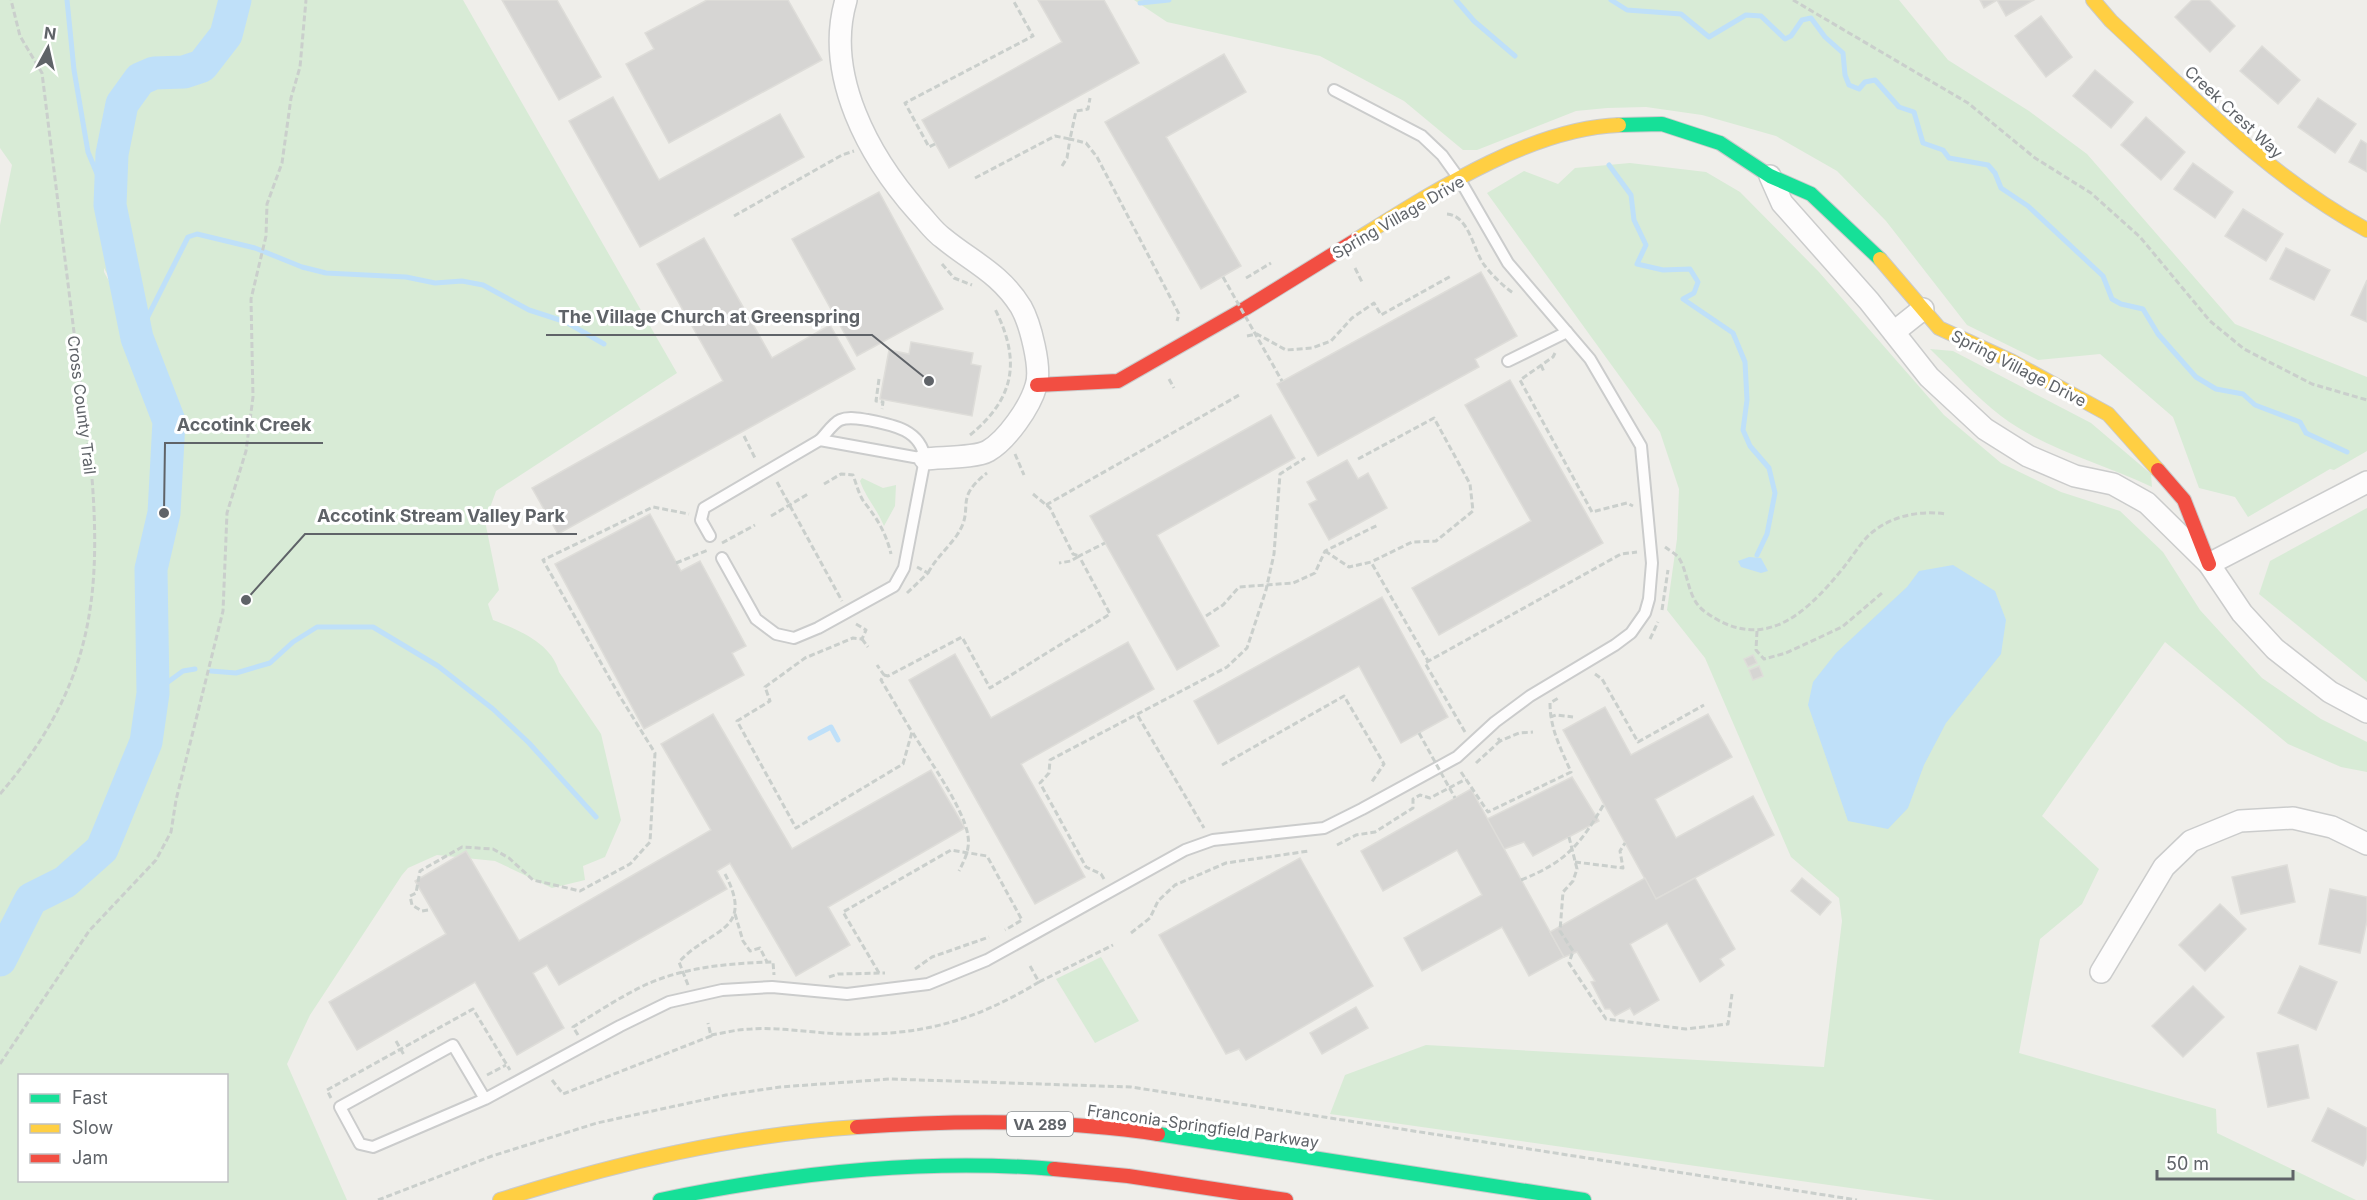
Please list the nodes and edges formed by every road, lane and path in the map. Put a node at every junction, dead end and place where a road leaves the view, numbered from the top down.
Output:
1 (11, 0) edge
2 (306, 0) edge
3 (846, 0) edge
4 (1012, 0) edge
5 (1793, 0) edge
6 (2093, 0) edge
7 (1334, 90) dead end
8 (1090, 98) dead end
9 (1071, 139) junction
10 (935, 144) dead end
11 (856, 150) dead end
12 (1062, 166) dead end
13 (1770, 176) junction
14 (975, 178) dead end
15 (1460, 180) junction
16 (734, 216) dead end
17 (2367, 230) edge
18 (1451, 276) dead end
19 (1223, 277) dead end
20 (995, 309) dead end
21 (1923, 309) junction
22 (1175, 326) dead end
23 (1567, 332) junction
24 (1894, 332) junction
25 (1245, 337) dead end
26 (1556, 347) dead end
27 (1508, 361) dead end
28 (1541, 365) junction
29 (1544, 372) dead end
30 (879, 379) dead end
31 (1282, 381) dead end
32 (1037, 385) junction
33 (1007, 389) dead end
34 (1241, 394) dead end
35 (2367, 400) edge
36 (881, 413) dead end
37 (744, 436) dead end
38 (820, 440) junction
39 (1015, 454) dead end
40 (1305, 458) dead end
41 (925, 459) junction
42 (1358, 459) dead end
43 (759, 465) dead end
44 (987, 472) dead end
45 (1024, 475) dead end
46 (777, 482) dead end
47 (2367, 482) edge
48 (824, 484) dead end
49 (808, 494) dead end
50 (1033, 494) dead end
51 (790, 504) junction
52 (1046, 505) junction
53 (1635, 507) dead end
54 (1946, 514) dead end
55 (697, 515) dead end
56 (771, 516) dead end
57 (1378, 525) dead end
58 (710, 536) dead end
59 (1105, 543) dead end
60 (1665, 547) dead end
61 (1325, 551) junction
62 (1642, 551) dead end
63 (1079, 556) junction
64 (722, 558) dead end
65 (892, 559) dead end
66 (1371, 562) junction
67 (1059, 563) dead end
68 (2209, 564) junction
69 (928, 573) dead end
70 (1267, 584) junction
71 (1882, 593) dead end
72 (846, 607) dead end
73 (1206, 616) dead end
74 (856, 624) dead end
75 (1757, 631) junction
76 (862, 639) junction
77 (868, 647) dead end
78 (1429, 661) junction
79 (877, 665) dead end
80 (1602, 670) dead end
81 (1595, 674) junction
82 (884, 675) junction
83 (1586, 680) dead end
84 (1568, 692) dead end
85 (1704, 705) dead end
86 (2367, 712) edge
87 (1138, 716) junction
88 (1550, 717) junction
89 (1573, 717) dead end
90 (1471, 727) dead end
91 (912, 732) junction
92 (1533, 732) dead end
93 (1419, 733) dead end
94 (1497, 737) dead end
95 (1500, 741) junction
96 (1476, 763) dead end
97 (1222, 765) dead end
98 (1461, 772) dead end
99 (1466, 779) junction
100 (1371, 783) dead end
101 (0, 794) edge
102 (1455, 798) dead end
103 (1604, 804) dead end
104 (1198, 833) dead end
105 (1569, 837) dead end
106 (1625, 843) dead end
107 (2367, 844) edge
108 (1338, 845) dead end
109 (1309, 850) dead end
110 (968, 852) junction
111 (1572, 852) junction
112 (1575, 862) junction
113 (959, 871) dead end
114 (725, 874) dead end
115 (1111, 875) dead end
116 (1521, 880) dead end
117 (428, 910) dead end
118 (735, 914) junction
119 (1005, 930) dead end
120 (1131, 933) dead end
121 (989, 937) dead end
122 (1113, 945) dead end
123 (767, 962) junction
124 (1030, 966) dead end
125 (915, 969) dead end
126 (2101, 972) dead end
127 (879, 973) junction
128 (683, 974) junction
129 (892, 974) dead end
130 (774, 977) dead end
131 (820, 980) dead end
132 (1039, 982) junction
133 (690, 989) dead end
134 (1732, 994) dead end
135 (708, 1023) dead end
136 (711, 1035) junction
137 (581, 1039) dead end
138 (396, 1041) dead end
139 (400, 1049) junction
140 (0, 1064) edge
141 (506, 1065) junction
142 (512, 1073) dead end
143 (473, 1079) junction
144 (552, 1080) dead end
145 (485, 1099) junction
146 (340, 1107) junction
147 (500, 1200) edge
148 (660, 1200) edge
149 (1286, 1200) edge
150 (1584, 1200) edge

1 - 101 path, Cross County Trail
2 - 140 path
3 - 32 street
4 - 10 path
5 - 35 path
6 - 17 street, Creek Crest Way
7 - 15 lane
8 - 9 path
9 - 12 path
9 - 14 path
9 - 22 path
11 - 16 path
13 - 15 street, Spring Village Drive
13 - 21 street, Spring Village Drive
13 - 24 street, Spring Village Drive
15 - 23 lane
15 - 32 street, Spring Village Drive
18 - 25 path
19 - 31 path, bridge
20 - 33 path
21 - 24 street
21 - 68 street, Spring Village Drive
23 - 27 lane
23 - 145 lane
24 - 68 street, Spring Village Drive
26 - 28 path
28 - 29 path
28 - 53 path
30 - 36 path
32 - 41 street
34 - 52 path
37 - 43 path
38 - 41 lane
38 - 41 lane
38 - 58 lane
39 - 45 path
40 - 70 path
41 - 64 lane
42 - 66 path
44 - 69 path
46 - 51 path
47 - 68 street
48 - 65 path
49 - 51 path
50 - 52 path
51 - 56 path
51 - 72 path
52 - 63 path
54 - 75 path
55 - 117 path
57 - 61 path
59 - 63 path
60 - 75 path
61 - 66 path
61 - 70 path
62 - 78 path
63 - 67 path
63 - 82 path
66 - 78 path
68 - 86 street, Spring Village Drive
70 - 73 path
70 - 87 path
71 - 75 path
74 - 76 path
76 - 77 path
76 - 91 path
78 - 90 path
79 - 82 path
80 - 81 path
81 - 83 path
81 - 85 path
82 - 91 path
84 - 88 path
87 - 104 path
87 - 115 path
88 - 89 path
88 - 99 path
91 - 110 path
92 - 95 path
93 - 102 path, bridge
94 - 95 path
95 - 96 path
97 - 100 path
98 - 99 path
99 - 108 path
103 - 111 path
105 - 111 path
106 - 112 path
107 - 126 street
109 - 120 path
110 - 113 path
110 - 119 path
110 - 127 path
111 - 112 path
111 - 116 path
112 - 134 path
114 - 118 path
118 - 123 path
118 - 128 path
121 - 125 path
122 - 132 path
123 - 128 path
123 - 130 path
124 - 132 path
127 - 129 path
127 - 131 path
128 - 133 path
128 - 137 path
132 - 136 path
135 - 136 path
136 - 144 path
138 - 139 path
139 - 141 path
139 - 146 path
141 - 142 path
141 - 143 path
143 - 145 lane
143 - 146 lane
145 - 146 lane
147 - 150 street, Franconia-Springfield Parkway / VA 289
148 - 149 street

